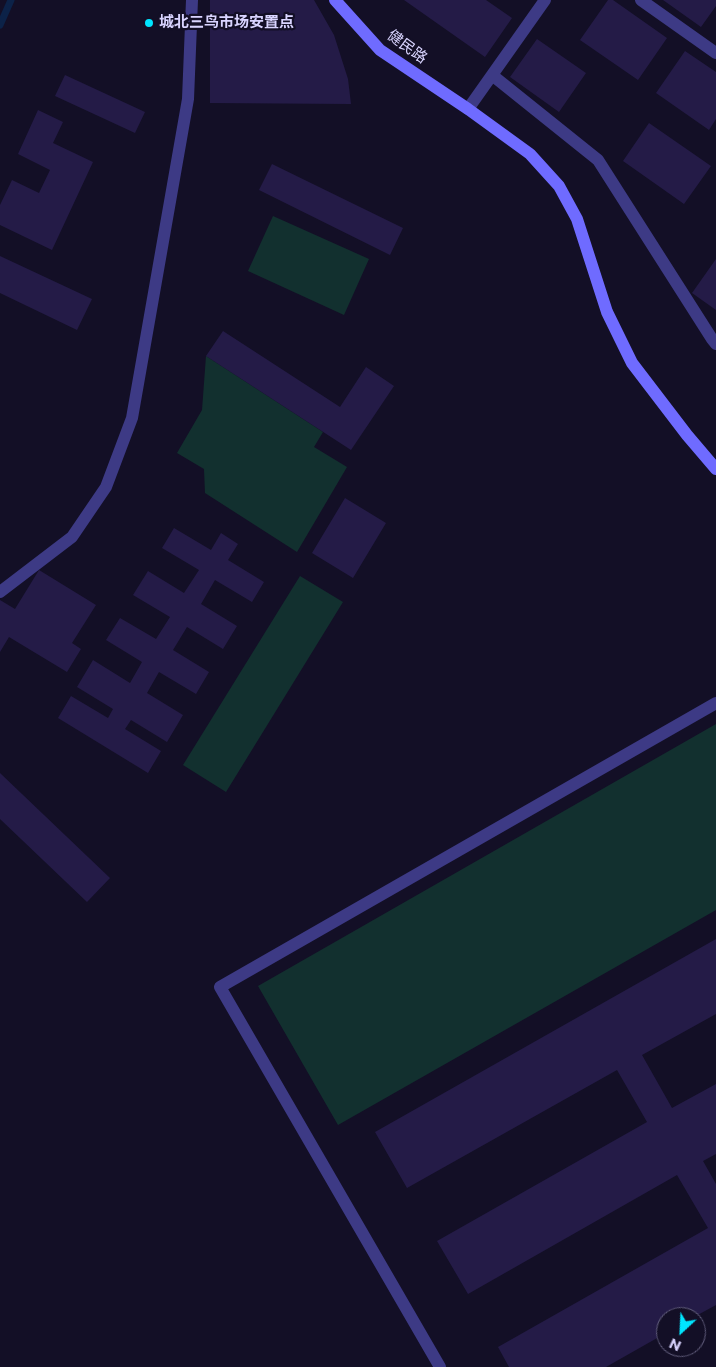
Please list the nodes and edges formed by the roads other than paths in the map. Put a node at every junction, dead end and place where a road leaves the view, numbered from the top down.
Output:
1 (192, 0) edge
2 (335, 0) edge
3 (545, 0) edge
4 (641, 0) edge
5 (716, 53) edge
6 (492, 75) junction
7 (468, 110) junction
8 (716, 344) edge
9 (716, 468) edge
10 (0, 592) edge
11 (716, 703) edge
12 (440, 1367) edge

1 - 10 street
2 - 7 street, 健民路
3 - 6 street
4 - 5 street
6 - 7 street
6 - 8 street
7 - 9 street, 健民路
11 - 12 street

